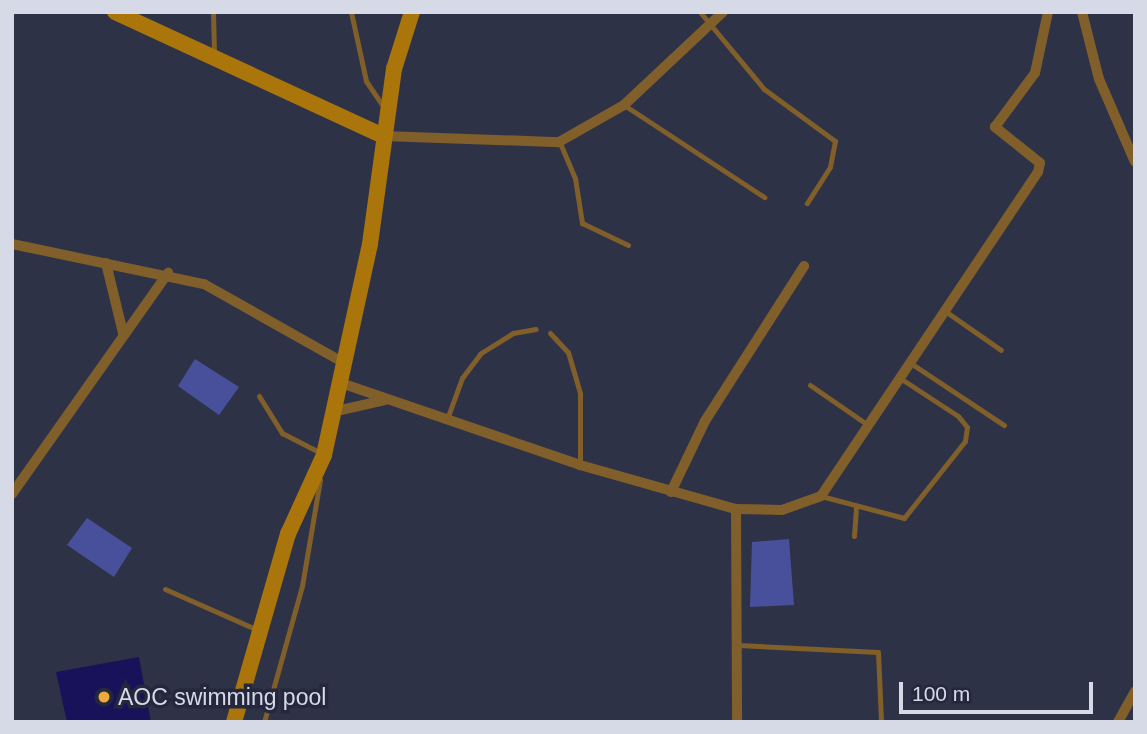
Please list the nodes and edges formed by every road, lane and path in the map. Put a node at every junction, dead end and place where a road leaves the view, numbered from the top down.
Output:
1 (115, 12) edge
2 (213, 12) edge
3 (351, 12) edge
4 (412, 12) edge
5 (700, 12) edge
6 (723, 12) edge
7 (1048, 12) edge
8 (1082, 12) edge
9 (713, 24) junction
10 (215, 60) junction
11 (624, 104) junction
12 (387, 111) junction
13 (383, 136) junction
14 (559, 142) junction
15 (1135, 162) edge
16 (764, 197) dead end
17 (807, 203) dead end
18 (12, 244) edge
19 (628, 245) dead end
20 (106, 263) junction
21 (804, 266) dead end
22 (168, 273) junction
23 (946, 311) junction
24 (536, 329) dead end
25 (123, 333) junction
26 (550, 333) dead end
27 (1001, 350) dead end
28 (909, 362) junction
29 (345, 364) junction
30 (898, 377) junction
31 (341, 383) junction
32 (810, 385) dead end
33 (259, 396) dead end
34 (388, 399) junction
35 (332, 412) junction
36 (447, 419) junction
37 (868, 425) junction
38 (1004, 425) dead end
39 (324, 454) junction
40 (580, 465) junction
41 (671, 492) junction
42 (12, 494) edge
43 (821, 496) junction
44 (856, 506) junction
45 (736, 509) junction
46 (854, 536) dead end
47 (165, 589) dead end
48 (260, 630) junction
49 (739, 645) junction
50 (1135, 691) edge
51 (234, 722) edge
52 (264, 722) edge
53 (737, 722) edge
54 (881, 722) edge
55 (1118, 722) edge

1 - 10 street
2 - 10 lane
3 - 12 lane
4 - 12 street
5 - 9 lane
6 - 9 street
7 - 23 street
8 - 15 street
9 - 11 street
9 - 17 lane
10 - 13 street
11 - 14 street
11 - 16 lane
12 - 13 street
13 - 14 street
13 - 29 street
14 - 19 lane
18 - 20 street
20 - 22 street
20 - 25 street
21 - 41 street
22 - 25 street
22 - 29 street
23 - 27 lane
23 - 28 street
24 - 36 lane
25 - 42 street
26 - 40 lane
28 - 30 street
28 - 38 lane
29 - 31 street
30 - 37 street
30 - 44 lane
31 - 34 street
31 - 35 street
32 - 37 lane
33 - 39 lane
34 - 35 street
34 - 36 street
35 - 39 street
36 - 40 street
37 - 43 street
39 - 48 street
39 - 52 lane
40 - 41 street
41 - 45 street
43 - 44 lane
43 - 45 street
44 - 46 lane
45 - 49 street
47 - 48 lane
48 - 51 street
49 - 53 street
49 - 54 lane
50 - 55 street

